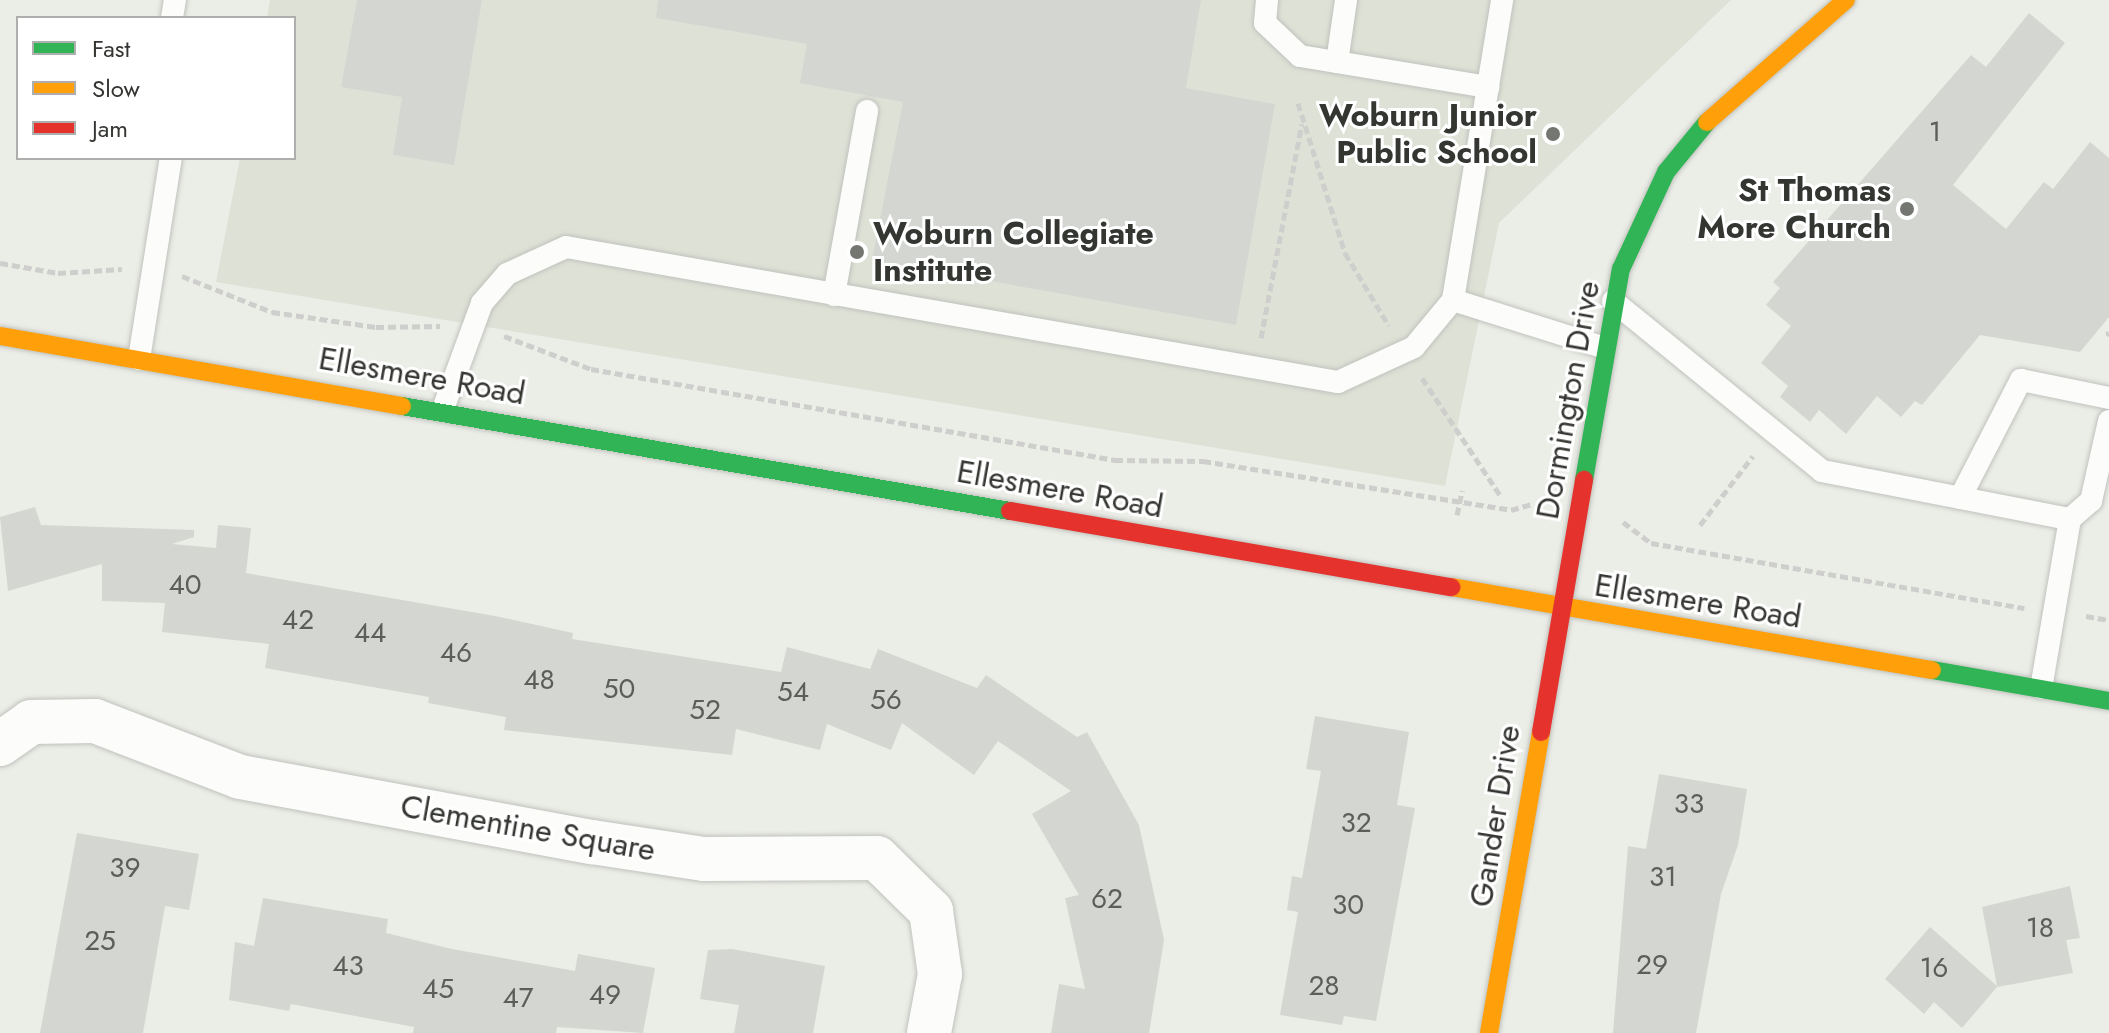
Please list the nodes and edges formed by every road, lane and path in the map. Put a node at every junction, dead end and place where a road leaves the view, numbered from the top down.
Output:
1 (1267, 0) edge
2 (1346, 0) edge
3 (1502, 0) edge
4 (1846, 0) edge
5 (1337, 62) junction
6 (1488, 87) junction
7 (1298, 103) dead end
8 (867, 111) dead end
9 (1302, 121) junction
10 (171, 160) edge
11 (0, 263) edge
12 (158, 267) junction
13 (834, 295) junction
14 (1453, 300) junction
15 (1612, 300) junction
16 (475, 325) junction
17 (0, 336) edge
18 (1605, 348) junction
19 (1405, 352) junction
20 (139, 359) junction
21 (1254, 371) junction
22 (2109, 398) edge
23 (443, 409) junction
24 (2109, 421) edge
25 (1773, 431) junction
26 (1462, 491) dead end
27 (1502, 498) dead end
28 (1960, 498) junction
29 (1461, 501) junction
30 (1532, 504) dead end
31 (1457, 515) dead end
32 (2070, 519) junction
33 (1623, 522) dead end
34 (1700, 525) dead end
35 (2055, 601) junction
36 (1563, 609) junction
37 (2109, 620) edge
38 (2041, 688) junction
39 (2109, 701) edge
40 (0, 744) edge
41 (929, 1033) edge
42 (1489, 1033) edge

1 - 5 lane
2 - 5 lane
3 - 6 lane
4 - 15 main road, Dormington Drive
5 - 6 lane
6 - 14 lane
7 - 9 path
8 - 13 lane
9 - 19 path
9 - 21 path
10 - 12 lane
11 - 12 path
12 - 16 path
12 - 20 lane
13 - 16 lane
13 - 21 lane
14 - 18 lane
14 - 19 lane
15 - 18 main road, Dormington Drive
15 - 25 lane
16 - 23 lane
16 - 29 path
17 - 20 main road, Ellesmere Road
18 - 36 main road, Dormington Drive
19 - 21 lane
19 - 27 path
20 - 23 main road, Ellesmere Road
22 - 28 lane
23 - 36 main road, Ellesmere Road
24 - 32 lane
25 - 28 lane
25 - 34 path
26 - 29 path
28 - 32 lane
29 - 30 path
29 - 31 path
32 - 35 lane
33 - 35 path
35 - 37 path
35 - 38 lane
36 - 38 main road, Ellesmere Road
36 - 42 main road, Gander Drive
38 - 39 main road, Ellesmere Road
40 - 41 street, Clementine Square

